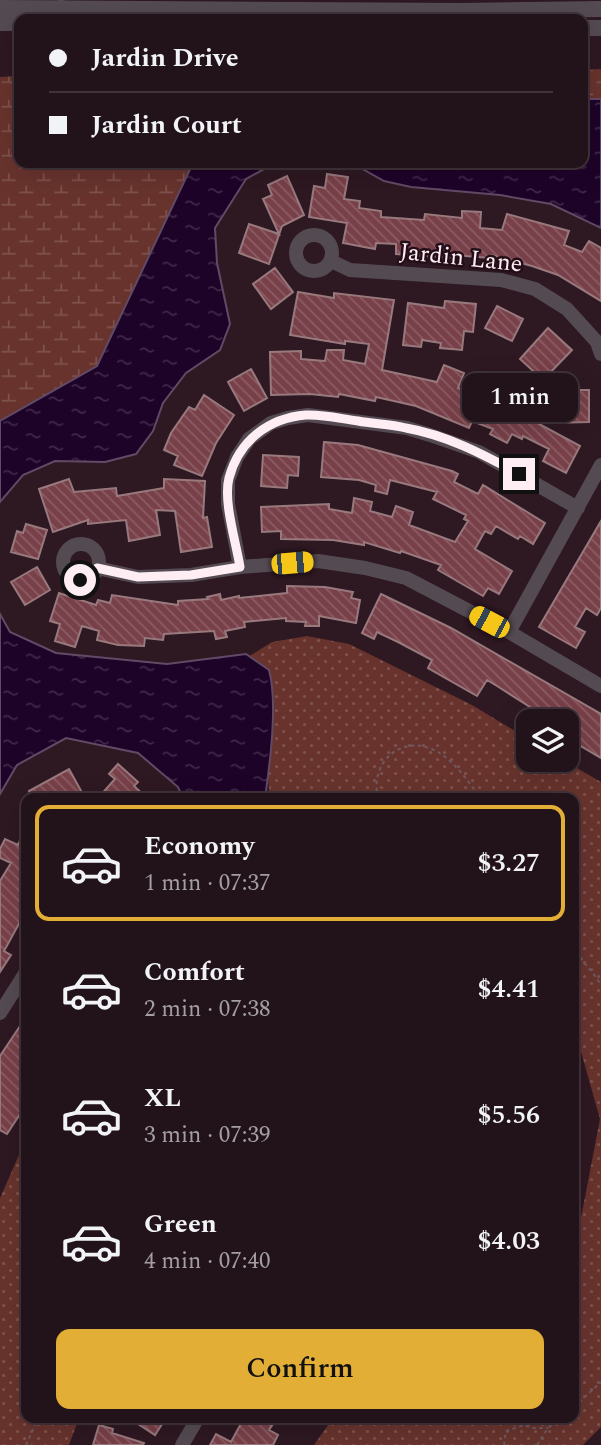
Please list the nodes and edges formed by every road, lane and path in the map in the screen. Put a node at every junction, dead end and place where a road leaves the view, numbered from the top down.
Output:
1 (258, 5) edge
2 (0, 8) edge
3 (62, 9) edge
4 (601, 9) edge
5 (331, 261) dead end
6 (601, 354) edge
7 (601, 465) edge
8 (578, 508) junction
9 (240, 567) junction
10 (97, 568) dead end
11 (509, 632) junction
12 (601, 686) edge
13 (376, 793) edge
14 (477, 793) edge
15 (579, 957) edge
16 (21, 980) edge
17 (601, 985) edge
18 (0, 1013) edge
19 (601, 1382) edge
20 (579, 1402) edge
21 (36, 1423) edge
22 (195, 1423) edge
23 (554, 1423) edge
24 (548, 1428) junction
25 (26, 1445) edge
26 (182, 1445) edge
27 (504, 1445) edge
28 (537, 1445) edge

1 - 3 street
1 - 4 street
2 - 3 street
5 - 6 street, Jardin Lane
7 - 8 street
8 - 9 street
8 - 11 street
9 - 10 street
9 - 11 street
11 - 12 street
13 - 14 path
15 - 17 path
16 - 18 street
19 - 20 path
21 - 25 path
22 - 26 street
23 - 24 path
24 - 27 path
24 - 28 path

